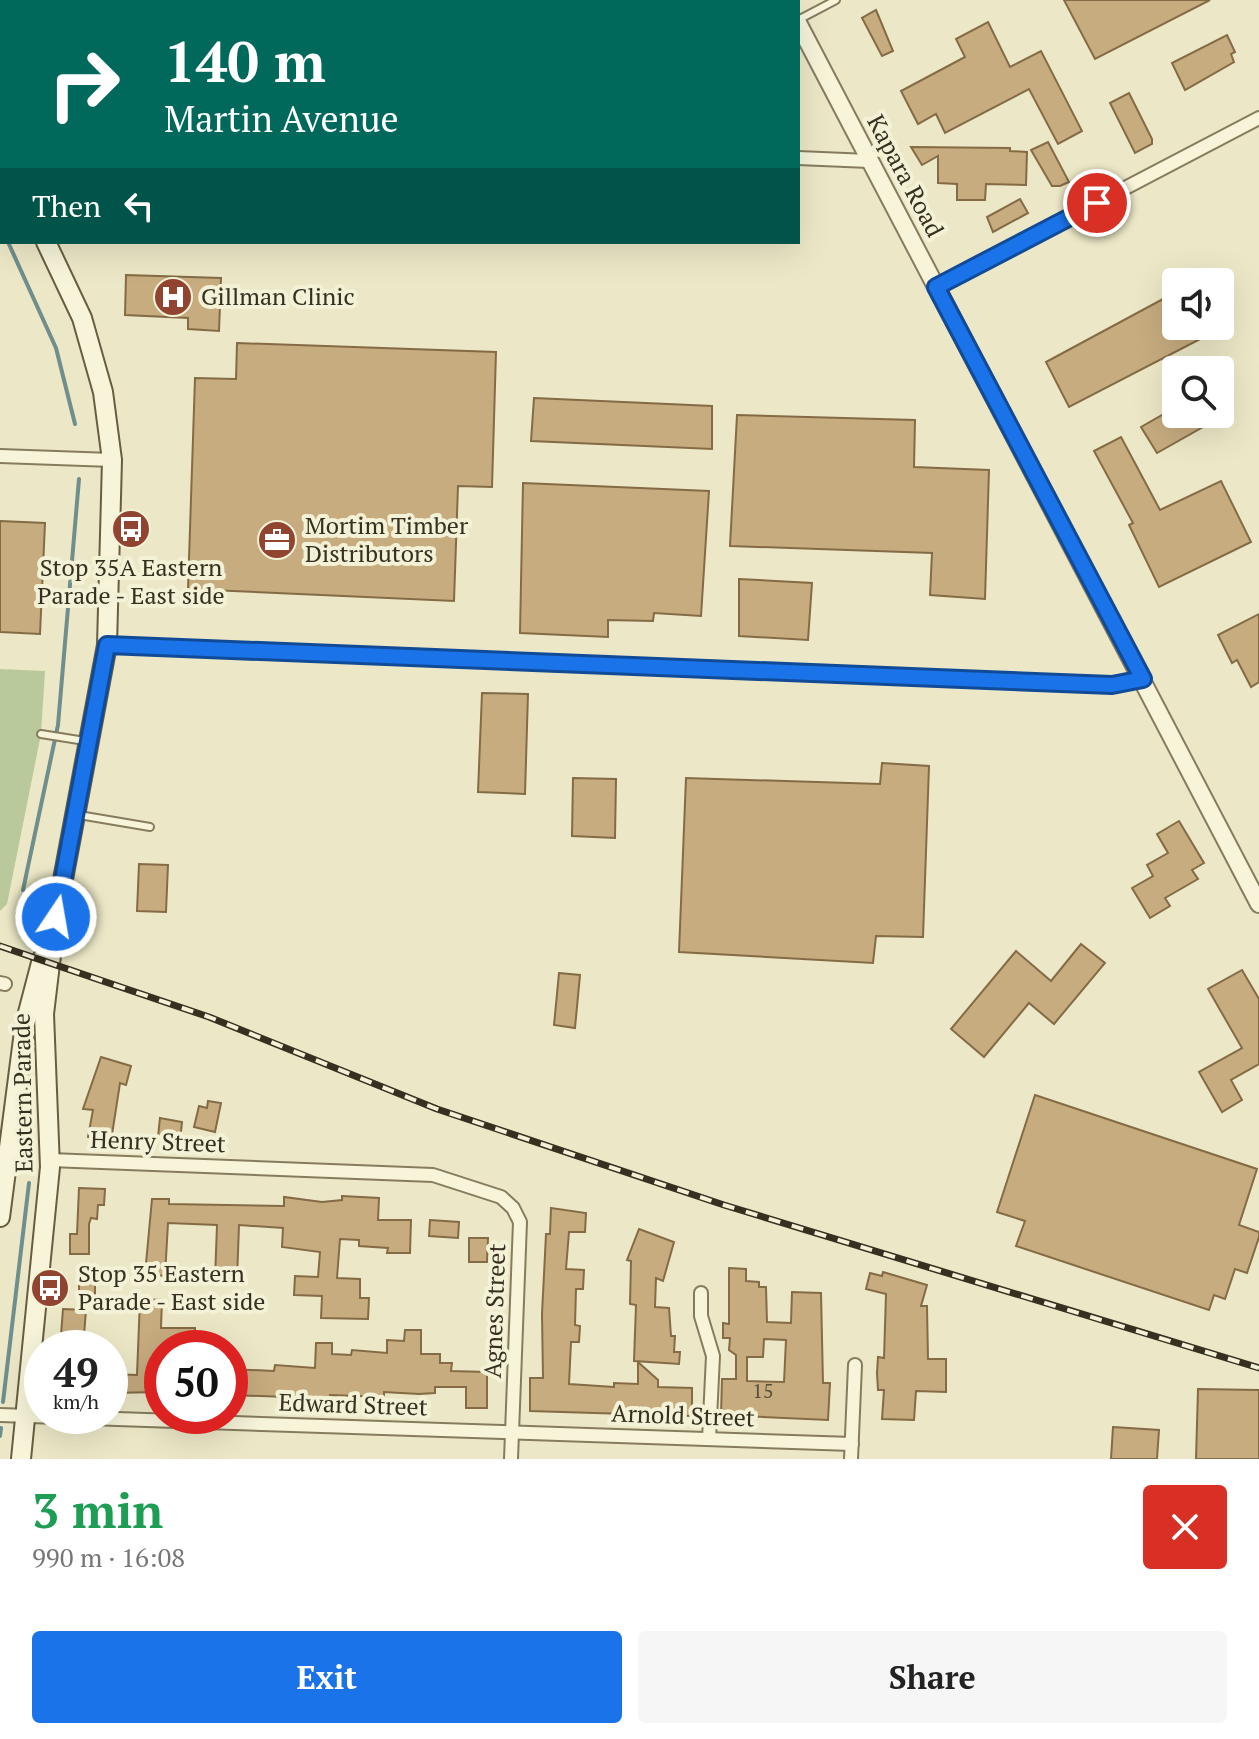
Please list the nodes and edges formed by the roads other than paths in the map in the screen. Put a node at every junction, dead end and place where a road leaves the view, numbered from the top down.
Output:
1 (836, 0) edge
2 (800, 21) edge
3 (800, 26) edge
4 (1259, 118) edge
5 (800, 158) edge
6 (869, 161) junction
7 (47, 244) edge
8 (936, 287) junction
9 (0, 456) edge
10 (112, 460) junction
11 (107, 645) junction
12 (1143, 679) junction
13 (41, 734) dead end
14 (81, 740) junction
15 (77, 815) junction
16 (150, 827) dead end
17 (1259, 904) edge
18 (56, 917) junction
19 (44, 1064) junction
20 (14, 1108) junction
21 (4, 1157) edge
22 (50, 1160) junction
23 (411, 1173) joint
24 (0, 1217) edge
25 (701, 1293) dead end
26 (33, 1330) edge
27 (855, 1365) dead end
28 (0, 1415) edge
29 (24, 1416) edge
30 (128, 1419) edge
31 (24, 1427) edge
32 (512, 1431) junction
33 (709, 1439) junction
34 (852, 1444) junction
35 (21, 1459) edge
36 (511, 1459) edge
37 (851, 1459) edge

1 - 2 lane
3 - 6 street, Kapara Road
4 - 8 street
5 - 6 street
6 - 8 street, Kapara Road
7 - 10 main road, Eastern Parade
8 - 12 street, Kapara Road
9 - 10 street
10 - 11 main road, Eastern Parade
11 - 12 street
11 - 14 main road, Eastern Parade
12 - 17 street, Kapara Road
13 - 14 lane
14 - 15 main road, Eastern Parade
15 - 16 lane
15 - 18 main road, Eastern Parade
18 - 19 main road, Eastern Parade
18 - 20 main road, Eastern Parade
19 - 20 main road
19 - 22 main road, Eastern Parade
20 - 21 main road, Eastern Parade
21 - 24 main road, Eastern Parade
22 - 23 street, Henry Street
22 - 26 main road, Eastern Parade
23 - 32 street, Agnes Street
25 - 33 street
27 - 34 street
28 - 29 street, Edward Street
30 - 32 street, Edward Street
31 - 35 main road, Eastern Parade
32 - 33 street, Arnold Street
32 - 36 street
33 - 34 street, Arnold Street
34 - 37 street

